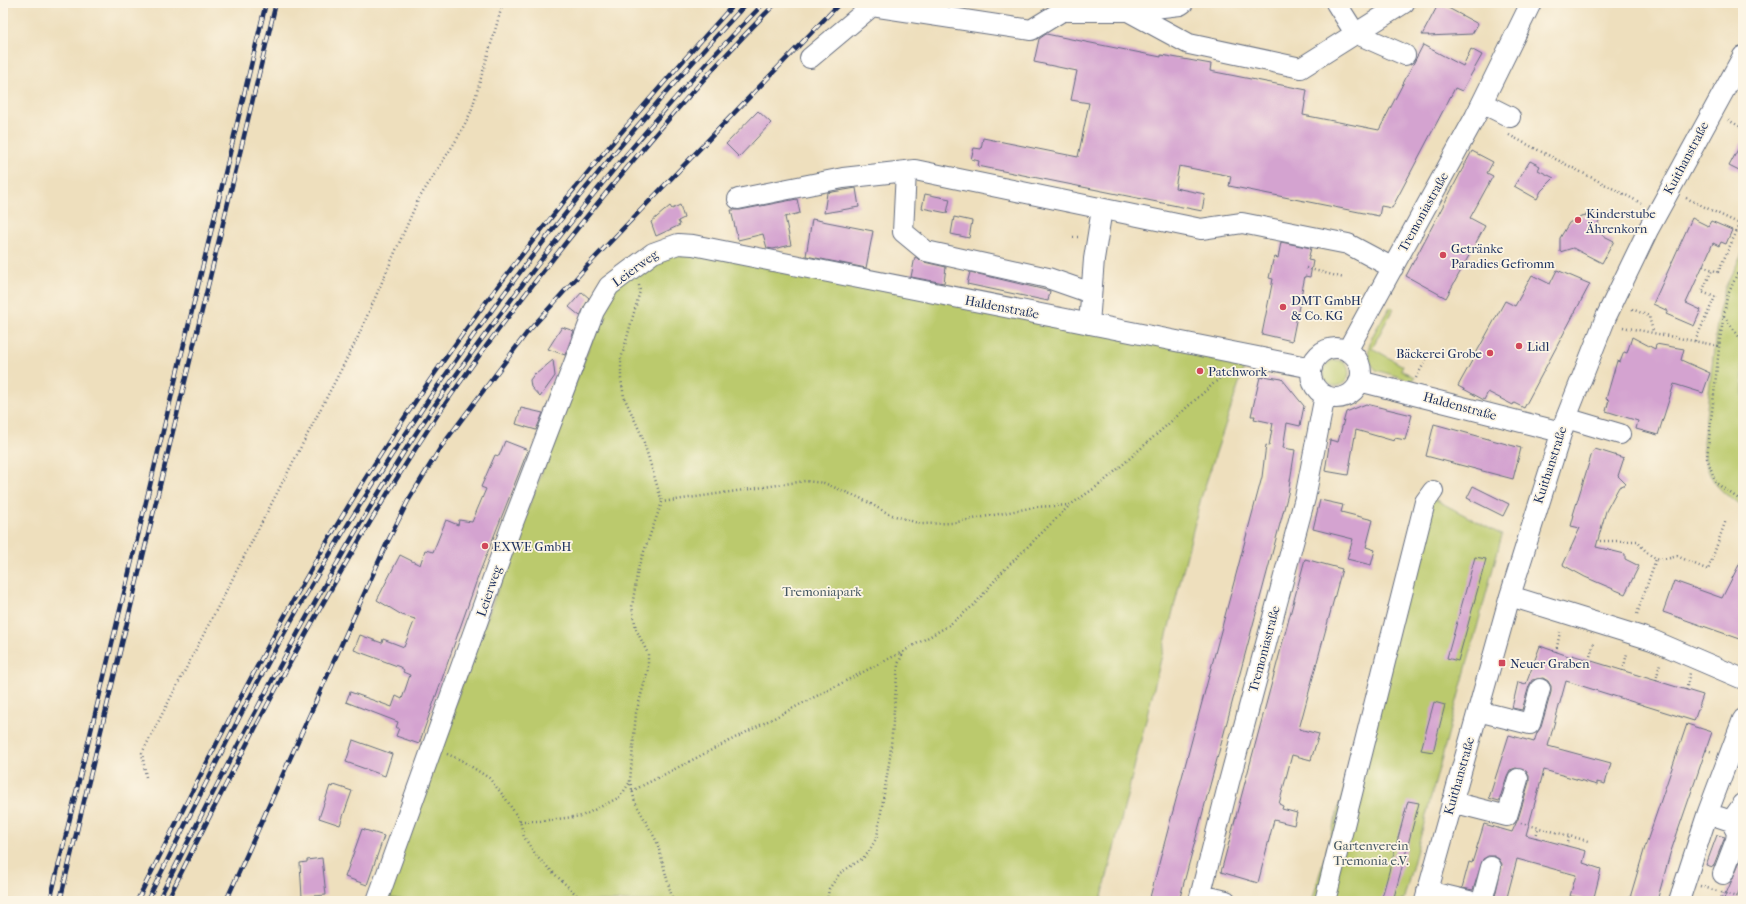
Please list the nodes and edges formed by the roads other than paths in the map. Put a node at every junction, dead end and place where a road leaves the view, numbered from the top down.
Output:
1 (1183, 3) edge
2 (1336, 3) edge
3 (1404, 3) edge
4 (1531, 3) edge
5 (1125, 7) edge
6 (1355, 33) junction
7 (1406, 55) dead end
8 (1743, 56) edge
9 (810, 58) dead end
10 (1482, 102) junction
11 (1507, 124) road end
12 (906, 171) junction
13 (738, 199) dead end
14 (1102, 209) junction
15 (693, 245) joint
16 (1393, 268) junction
17 (1091, 293) junction
18 (1089, 324) junction
19 (1347, 351) junction
20 (1312, 368) junction
21 (1360, 380) junction
22 (1325, 395) junction
23 (1563, 425) junction
24 (1620, 434) dead end
25 (1433, 491) dead end
26 (1510, 596) junction
27 (1743, 679) edge
28 (1540, 689) dead end
29 (1478, 710) junction
30 (1743, 719) edge
31 (1518, 779) dead end
32 (1452, 802) junction
33 (1743, 804) edge
34 (1708, 812) junction
35 (1731, 821) junction
36 (1491, 868) dead end
37 (1723, 883) road end
38 (1426, 896) edge
39 (1200, 898) edge
40 (377, 901) edge
41 (1226, 901) edge
42 (1325, 901) edge
43 (1469, 901) edge
44 (1482, 901) edge
45 (1679, 901) edge

1 - 5 street
2 - 6 street
3 - 6 street
4 - 10 street, Tremoniastraße
5 - 6 street
5 - 9 street
6 - 7 street
8 - 23 street, Kuithanstraße
10 - 11 street
10 - 16 street, Tremoniastraße
12 - 13 street
12 - 14 street
12 - 17 street
14 - 16 street
14 - 17 street
15 - 18 street, Haldenstraße
15 - 40 street, Leierweg
16 - 19 street, Tremoniastraße
17 - 18 street
18 - 20 street, Haldenstraße
19 - 20 street
19 - 21 street
20 - 22 street
21 - 22 street
21 - 23 street, Haldenstraße
22 - 39 street, Tremoniastraße
23 - 24 street, Haldenstraße
23 - 26 street, Kuithanstraße
25 - 42 street
26 - 27 street
26 - 29 street, Kuithanstraße
28 - 29 street
29 - 32 street, Kuithanstraße
30 - 34 street
31 - 32 street
32 - 38 street, Kuithanstraße
33 - 35 street
34 - 35 street
34 - 45 street
35 - 37 street
36 - 44 street
38 - 43 street
39 - 41 street

